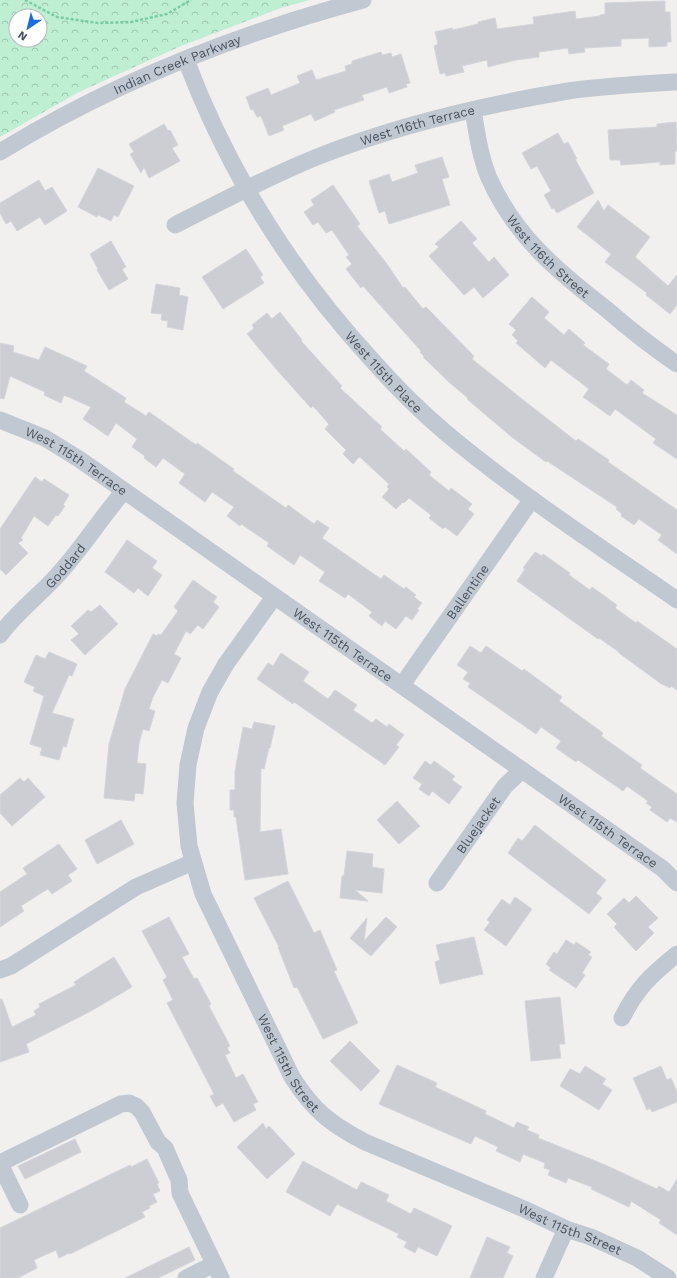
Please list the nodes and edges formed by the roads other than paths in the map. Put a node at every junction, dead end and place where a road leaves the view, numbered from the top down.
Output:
1 (363, 0) edge
2 (186, 60) junction
3 (677, 82) edge
4 (473, 110) junction
5 (0, 152) edge
6 (246, 188) junction
7 (175, 225) dead end
8 (677, 364) edge
9 (0, 420) edge
10 (124, 491) junction
11 (532, 499) junction
12 (274, 597) junction
13 (677, 600) edge
14 (0, 635) edge
15 (402, 685) junction
16 (522, 770) junction
17 (193, 862) junction
18 (437, 883) dead end
19 (677, 883) edge
20 (677, 954) edge
21 (0, 970) edge
22 (622, 1018) dead end
23 (0, 1164) edge
24 (20, 1205) dead end
25 (566, 1228) junction
26 (217, 1271) edge
27 (186, 1278) edge
28 (544, 1278) edge
29 (668, 1278) edge

1 - 2 street, Indian Creek Parkway
2 - 5 street, Indian Creek Parkway
2 - 6 street, West 115th Place
3 - 4 street, West 116th Terrace
4 - 6 street, West 116th Terrace
4 - 8 street, West 116th Street
6 - 7 street, West 116th Terrace
6 - 11 street, West 115th Place
9 - 10 street, West 115th Terrace
10 - 12 street, West 115th Terrace
10 - 14 street, Goddard
11 - 13 street, West 115th Place
11 - 15 street, Ballentine
12 - 15 street, West 115th Terrace
12 - 17 street, West 115th Street
15 - 16 street, West 115th Terrace
16 - 18 street, Bluejacket
16 - 19 street, West 115th Terrace
17 - 21 street
17 - 25 street, West 115th Street
20 - 22 street
23 - 24 street
23 - 26 street
25 - 28 street
25 - 29 street, West 115th Street
26 - 27 street

